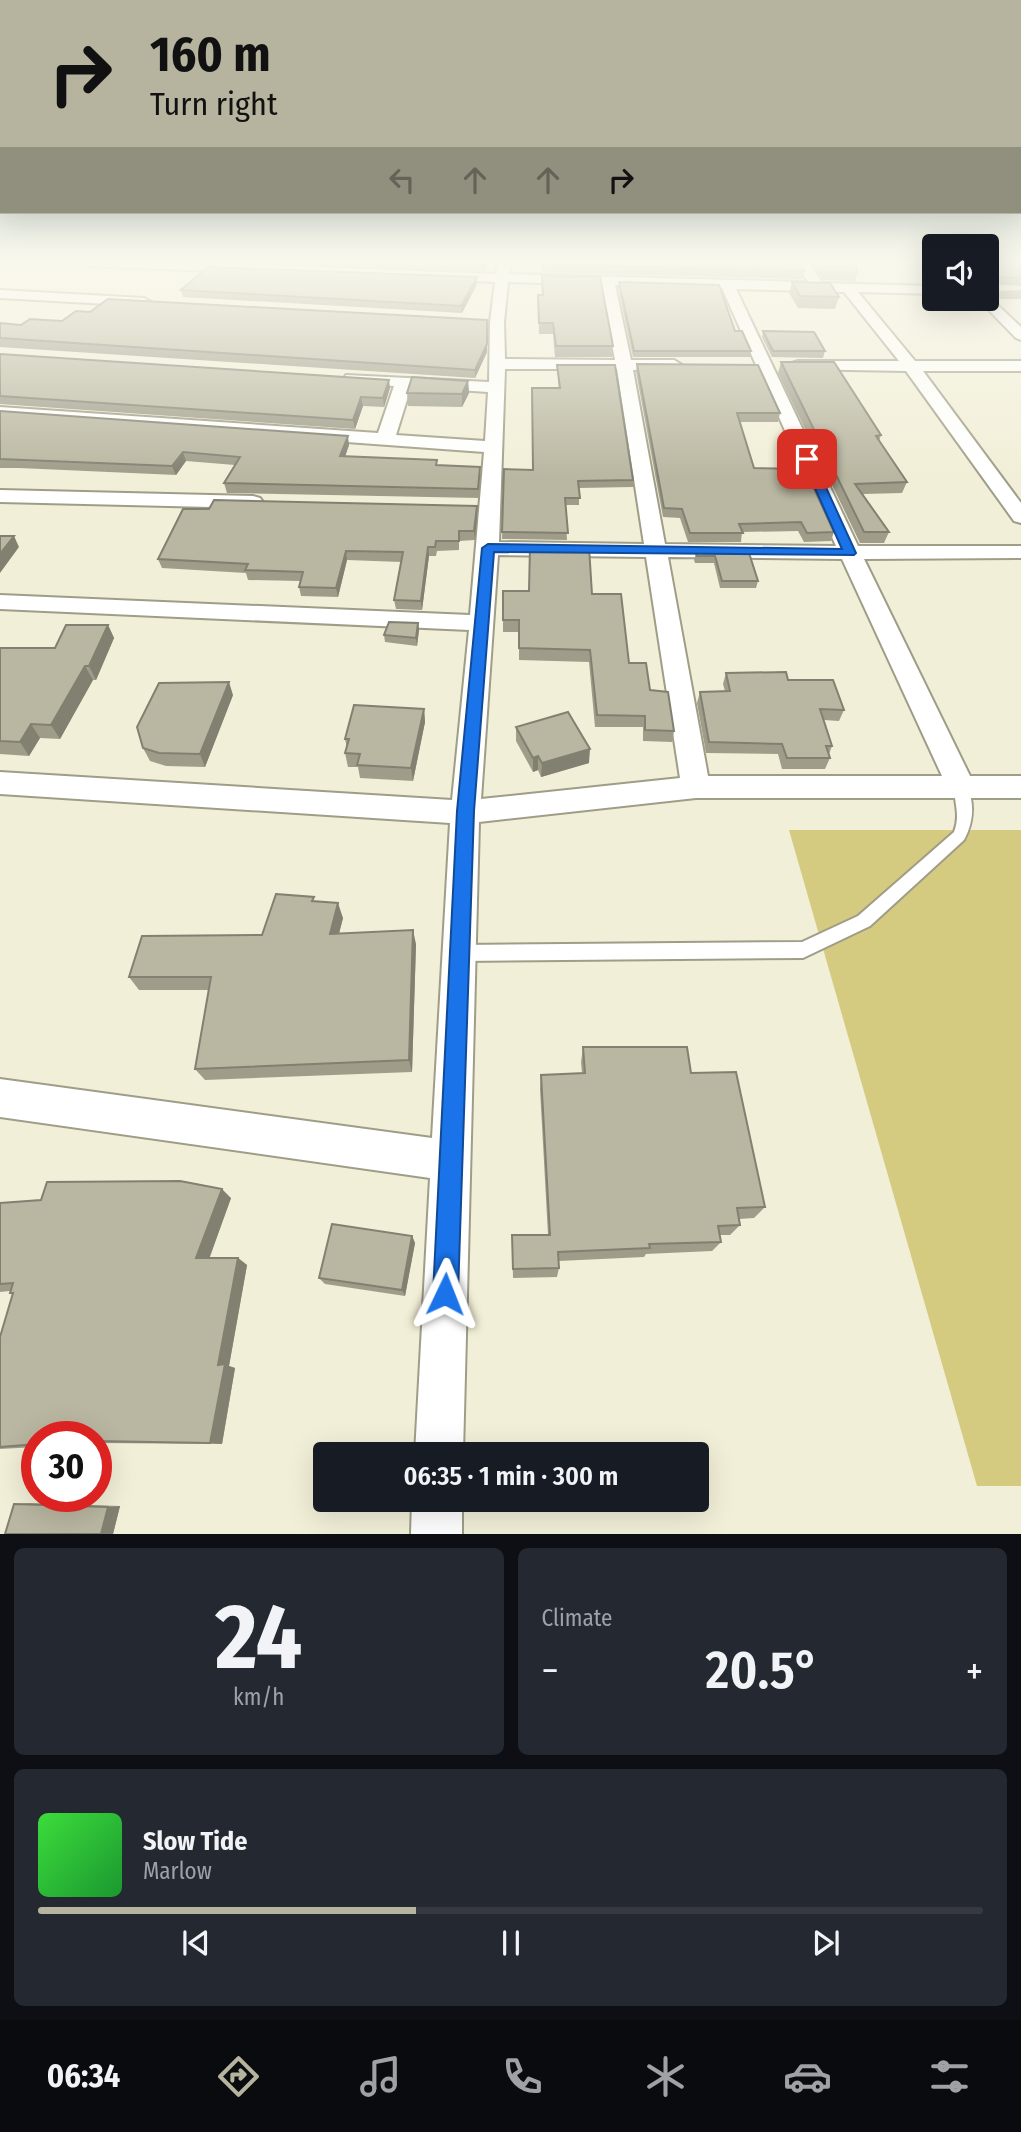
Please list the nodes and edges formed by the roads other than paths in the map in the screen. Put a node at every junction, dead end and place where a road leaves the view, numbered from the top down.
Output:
1 (492, 334) edge
2 (618, 334) edge
3 (746, 334) edge
4 (885, 334) edge
5 (498, 364) junction
6 (624, 364) junction
7 (688, 365) edge
8 (759, 366) junction
9 (911, 366) junction
10 (1021, 366) edge
11 (335, 377) edge
12 (404, 382) junction
13 (497, 388) junction
14 (0, 412) edge
15 (386, 438) junction
16 (493, 447) junction
17 (0, 496) edge
18 (272, 502) edge
19 (1021, 517) edge
20 (488, 548) junction
21 (654, 550) junction
22 (1021, 552) edge
23 (849, 553) junction
24 (0, 602) edge
25 (481, 623) junction
26 (0, 783) edge
27 (696, 787) junction
28 (961, 787) junction
29 (1021, 787) edge
30 (465, 811) junction
31 (460, 953) junction
32 (0, 1098) edge
33 (451, 1161) junction
34 (439, 1442) edge
35 (437, 1512) edge
36 (436, 1534) edge

1 - 5 street
2 - 6 street
3 - 8 street
4 - 9 street
5 - 6 street
5 - 13 street
6 - 7 street
6 - 21 street
8 - 9 street
8 - 23 street
9 - 10 street
9 - 19 street
11 - 12 street
12 - 13 street
12 - 15 street
13 - 16 street
14 - 15 street
15 - 16 street
16 - 20 street
17 - 18 street
20 - 21 street
20 - 25 street
21 - 23 street
21 - 27 street
22 - 23 street
23 - 28 street
24 - 25 street
25 - 30 street
26 - 30 street
27 - 28 street
27 - 30 street
28 - 29 street
28 - 31 lane
30 - 31 street
31 - 33 street
32 - 33 street
33 - 34 street
35 - 36 street

